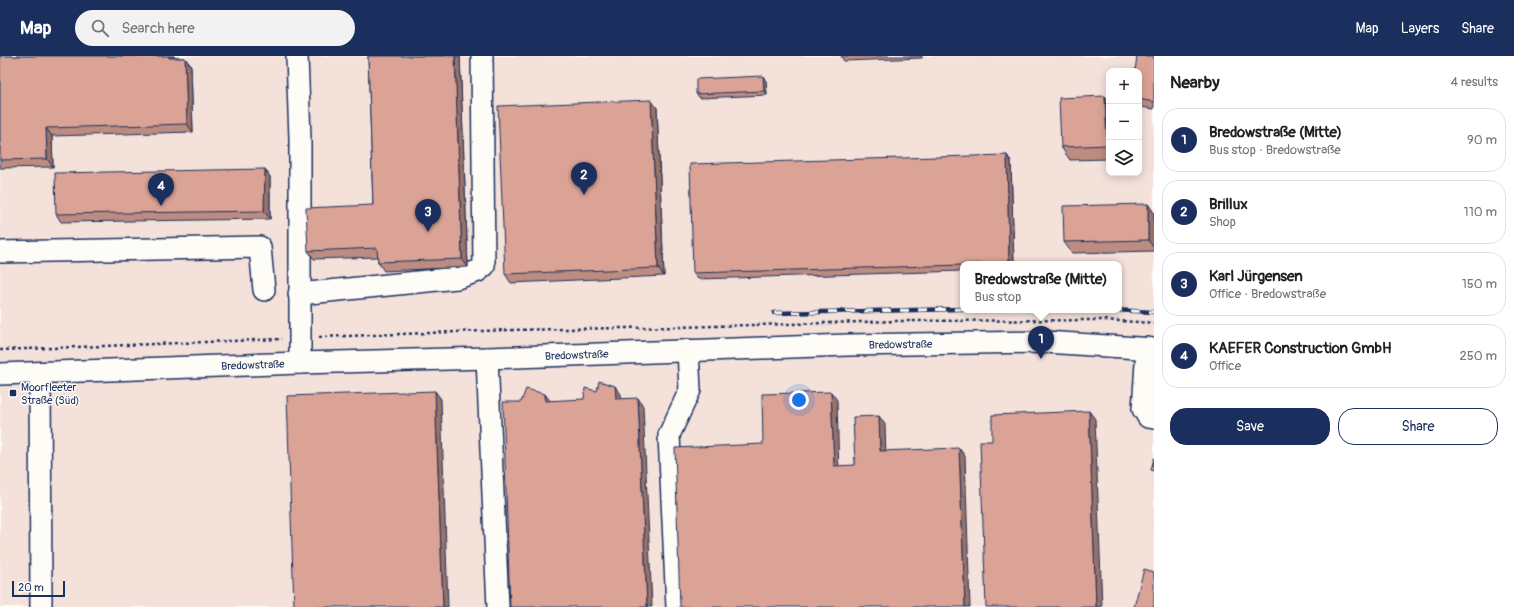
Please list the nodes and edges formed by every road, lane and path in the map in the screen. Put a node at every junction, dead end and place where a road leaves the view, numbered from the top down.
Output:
1 (297, 56) edge
2 (482, 56) edge
3 (0, 252) edge
4 (264, 290) dead end
5 (299, 294) junction
6 (1154, 323) edge
7 (299, 338) junction
8 (1151, 349) edge
9 (0, 350) edge
10 (688, 350) junction
11 (487, 358) junction
12 (300, 363) junction
13 (40, 373) junction
14 (0, 374) edge
15 (1154, 418) edge
16 (41, 607) edge
17 (498, 607) edge
18 (677, 607) edge

1 - 5 street
2 - 5 street
3 - 4 street
5 - 7 street
6 - 7 path
7 - 9 path
7 - 12 street
8 - 10 street, Bredowstraße
8 - 15 street
10 - 11 street, Bredowstraße
10 - 18 street
11 - 12 street, Bredowstraße
11 - 17 street
12 - 13 street, Bredowstraße
13 - 14 street, Bredowstraße
13 - 16 street

